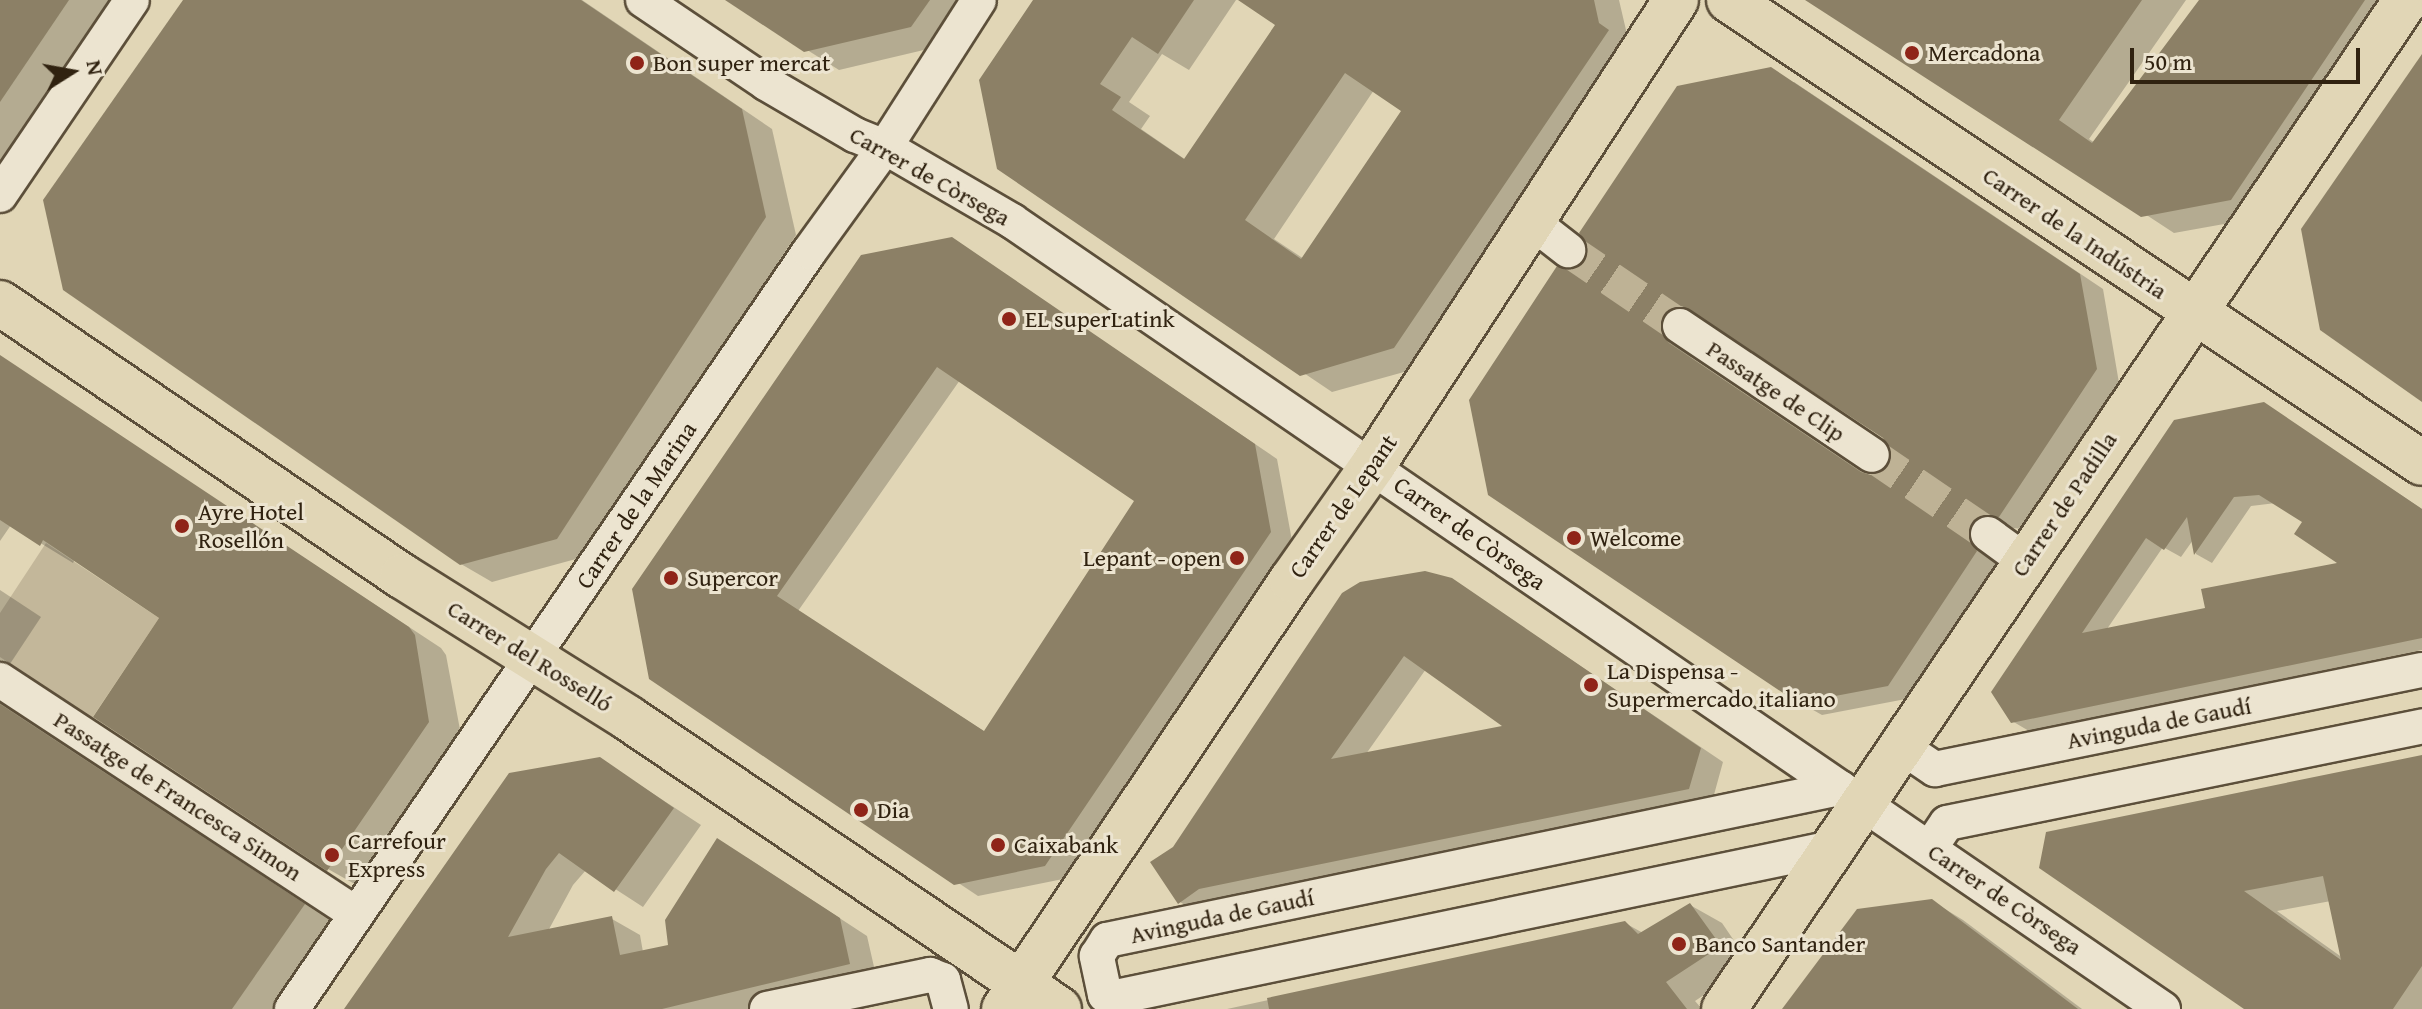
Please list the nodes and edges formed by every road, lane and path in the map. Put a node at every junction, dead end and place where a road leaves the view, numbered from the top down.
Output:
1 (132, 0) edge
2 (643, 0) edge
3 (979, 0) edge
4 (1676, 0) edge
5 (1729, 0) edge
6 (2406, 0) edge
7 (885, 147) junction
8 (0, 195) edge
9 (1532, 222) junction
10 (1568, 250) tunnel mouth
11 (0, 303) edge
12 (2194, 313) junction
13 (1680, 326) tunnel mouth
14 (1872, 455) tunnel mouth
15 (2422, 463) edge
16 (1373, 465) junction
17 (1988, 534) tunnel mouth
18 (2025, 561) junction
19 (533, 659) junction
20 (2422, 670) edge
21 (0, 680) edge
22 (2422, 726) edge
23 (1902, 747) junction
24 (1851, 796) junction
25 (1832, 848) junction
26 (1930, 848) junction
27 (356, 914) junction
28 (1013, 996) edge
29 (292, 1009) edge
30 (767, 1009) edge
31 (951, 1009) edge
32 (1059, 1009) edge
33 (1724, 1009) edge
34 (2163, 1009) edge

1 - 8 street
2 - 7 street, Carrer de Còrsega
3 - 7 street, Carrer de la Marina
4 - 9 main road, Carrer de Lepant
5 - 12 main road, Carrer de la Indústria
6 - 12 main road, Carrer de Padilla
7 - 16 street, Carrer de Còrsega
7 - 19 street, Carrer de la Marina
9 - 10 street
9 - 16 main road, Carrer de Lepant
11 - 19 main road, Carrer del Rosselló
12 - 15 main road, Carrer de la Indústria
12 - 18 main road, Carrer de Padilla
13 - 14 street, Passatge de Clip
16 - 24 street, Carrer de Còrsega
16 - 28 main road, Carrer de Lepant
17 - 18 street
18 - 23 main road, Carrer de Padilla
19 - 27 street, Carrer de la Marina
19 - 28 main road, Carrer del Rosselló
20 - 23 street, Avinguda de Gaudí
21 - 27 street, Passatge de Francesca Simon
22 - 26 street
23 - 24 main road, Carrer de Padilla
24 - 25 main road, Carrer de Padilla
24 - 25 street, Avinguda de Gaudí
24 - 26 street, Carrer de Còrsega
25 - 33 main road, Carrer de Padilla
26 - 34 street, Carrer de Còrsega
27 - 29 street, Carrer de la Marina
28 - 32 main road, Carrer del Rosselló
30 - 31 street

